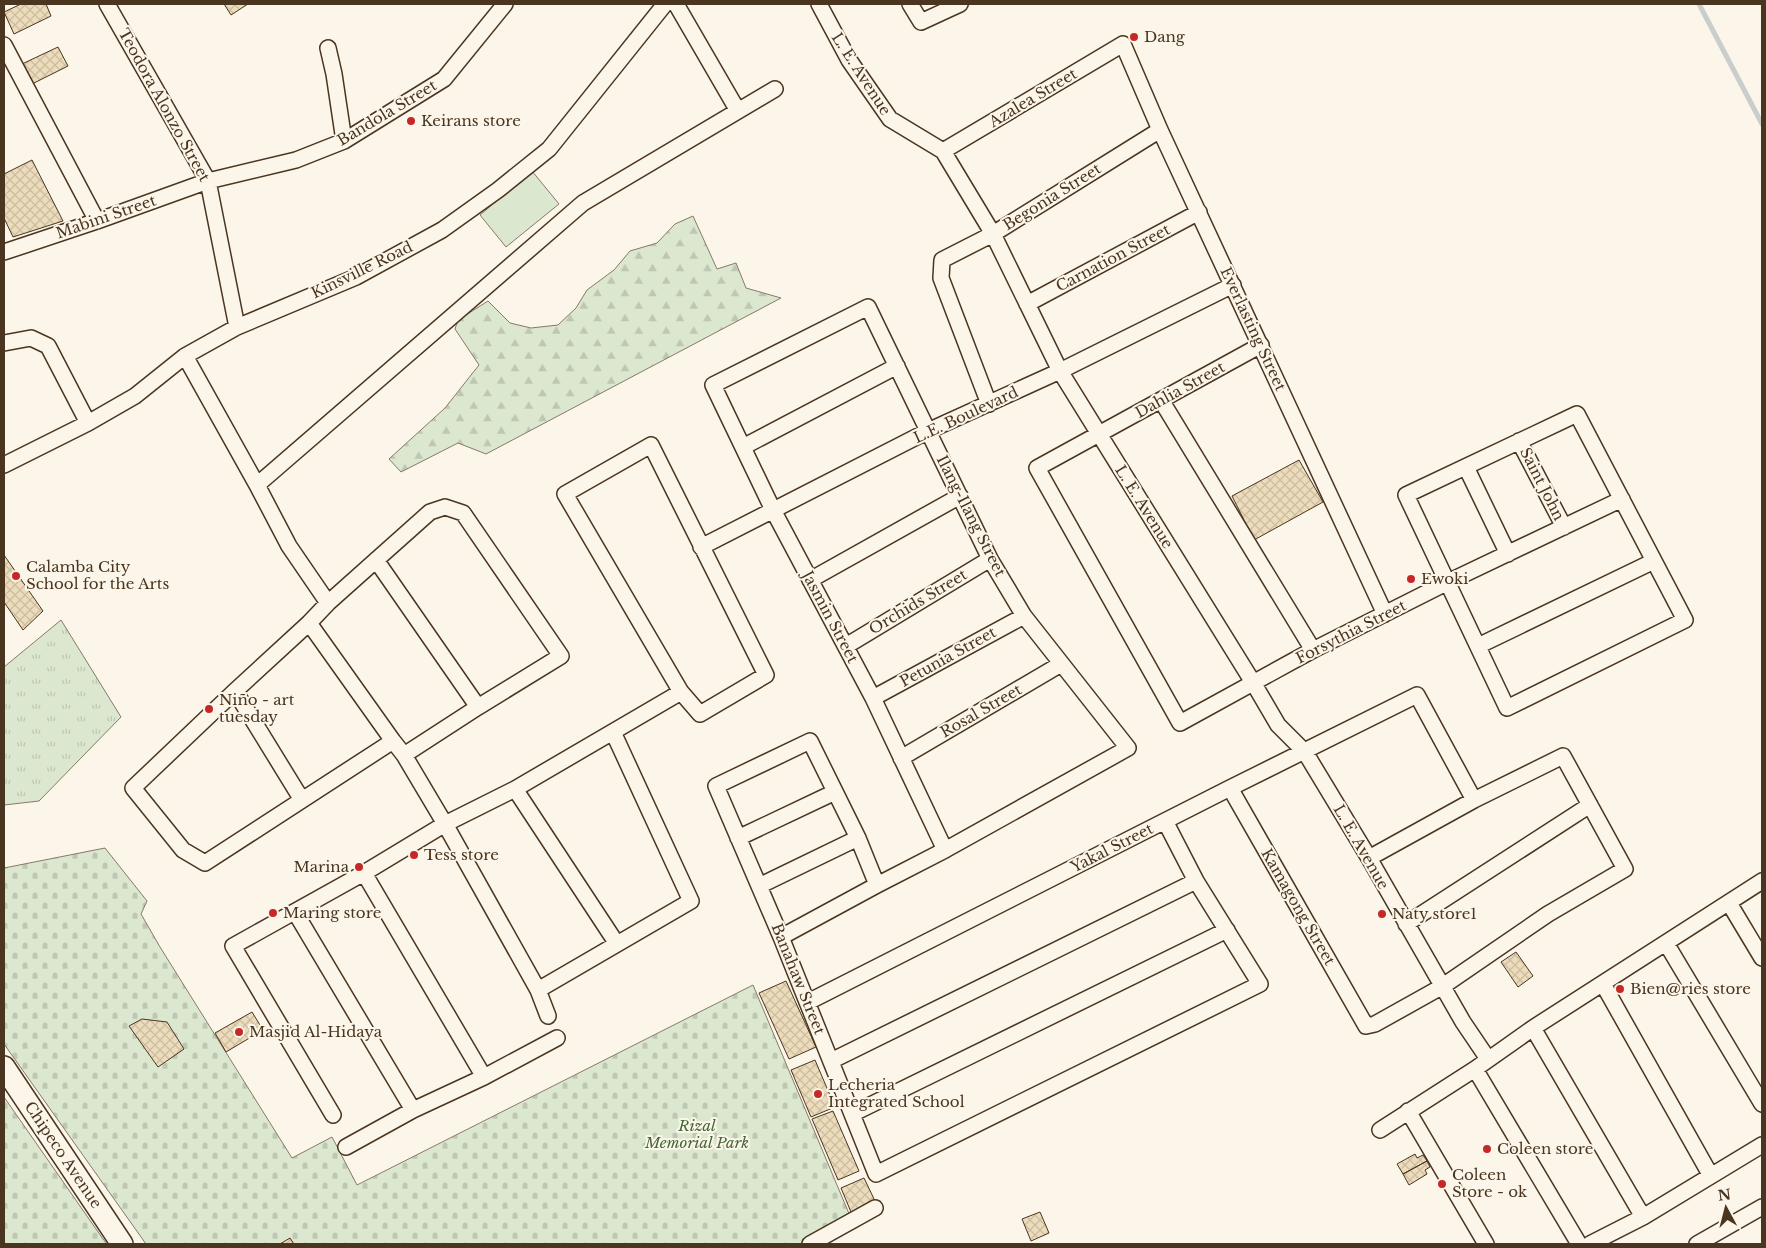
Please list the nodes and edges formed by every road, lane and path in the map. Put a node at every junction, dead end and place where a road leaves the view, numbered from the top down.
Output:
1 (107, 4) edge
2 (505, 4) edge
3 (665, 4) edge
4 (676, 4) edge
5 (818, 4) edge
6 (910, 4) edge
7 (960, 4) edge
8 (1122, 44) joint
9 (328, 48) dead end
10 (5, 51) edge
11 (775, 89) dead end
12 (738, 111) junction
13 (1160, 130) junction
14 (344, 141) junction
15 (943, 151) junction
16 (208, 181) junction
17 (1199, 212) junction
18 (97, 221) junction
19 (993, 234) junction
20 (4, 252) edge
21 (1233, 285) junction
22 (1027, 304) junction
23 (237, 327) junction
24 (4, 343) edge
25 (1261, 345) junction
26 (185, 356) junction
27 (897, 366) junction
28 (1060, 371) junction
29 (713, 385) joint
30 (1161, 400) junction
31 (989, 404) junction
32 (88, 422) junction
33 (928, 431) junction
34 (1098, 435) junction
35 (1520, 442) junction
36 (743, 447) junction
37 (4, 466) edge
38 (1466, 467) junction
39 (257, 485) junction
40 (960, 496) junction
41 (1622, 499) junction
42 (773, 510) junction
43 (1564, 527) junction
44 (701, 547) junction
45 (1508, 554) junction
46 (990, 559) junction
47 (376, 560) junction
48 (1654, 561) junction
49 (810, 580) junction
50 (1448, 582) junction
51 (328, 603) junction
52 (1385, 614) junction
53 (1024, 616) junction
54 (309, 623) junction
55 (846, 646) junction
56 (1478, 646) junction
57 (1313, 650) junction
58 (1061, 664) junction
59 (1254, 684) junction
60 (235, 691) junction
61 (681, 692) junction
62 (873, 698) junction
63 (478, 707) junction
64 (613, 732) junction
65 (393, 741) junction
66 (1305, 752) junction
67 (404, 756) junction
68 (901, 758) junction
69 (1230, 788) junction
70 (516, 789) junction
71 (835, 792) junction
72 (302, 800) junction
73 (1474, 800) junction
74 (1590, 805) junction
75 (1165, 821) junction
76 (445, 824) junction
77 (738, 838) junction
78 (858, 838) junction
79 (945, 850) junction
80 (1369, 858) junction
81 (364, 873) junction
82 (1196, 881) junction
83 (1762, 881) edge
84 (877, 885) junction
85 (758, 886) junction
86 (1729, 903) junction
87 (295, 912) junction
88 (1406, 924) junction
89 (1227, 930) junction
90 (781, 937) junction
91 (1666, 943) junction
92 (617, 944) junction
93 (1762, 958) edge
94 (1603, 984) junction
95 (1443, 986) junction
96 (538, 990) junction
97 (808, 1002) junction
98 (548, 1016) dead end
99 (1533, 1028) junction
100 (557, 1038) dead end
101 (1488, 1059) junction
102 (831, 1061) junction
103 (4, 1067) edge
104 (1475, 1069) junction
105 (484, 1077) junction
106 (1762, 1104) edge
107 (413, 1110) junction
108 (1408, 1111) junction
109 (852, 1114) junction
110 (334, 1115) dead end
111 (1380, 1130) dead end
112 (1762, 1145) edge
113 (346, 1147) dead end
114 (1711, 1176) junction
115 (1762, 1207) edge
116 (875, 1208) dead end
117 (1643, 1217) junction
118 (122, 1244) edge
119 (810, 1244) edge
120 (1486, 1244) edge
121 (1579, 1244) edge
122 (1590, 1244) edge
123 (1696, 1244) edge

1 - 16 street, Teodora Alonzo Street
2 - 14 street, Bandola Street
3 - 23 street, Kinsville Road
4 - 12 street
5 - 15 street, L. E. Avenue
6 - 7 street
8 - 13 street, Everlasting Street
8 - 15 street, Azalea Street
9 - 14 street
10 - 18 street
11 - 12 street
12 - 39 street
13 - 17 street, Everlasting Street
13 - 19 street, Begonia Street
14 - 16 street, Bandola Street
15 - 19 street, L. E. Avenue
16 - 18 street, Mabini Street
16 - 23 street, Teodora Alonzo Street
17 - 21 street, Everlasting Street
17 - 22 street, Carnation Street
18 - 20 street, Mabini Street
19 - 22 street, L. E. Avenue
19 - 31 street, Begonia Street
21 - 25 street, Everlasting Street
21 - 28 street, L.E. Boulevard
22 - 28 street, L. E. Avenue
23 - 26 street, Kinsville Road
24 - 32 street
25 - 30 street, Dahlia Street
25 - 52 street, Everlasting Street
26 - 32 street, Kinsville Road
26 - 39 street
27 - 29 street, Ilang-Ilang Street
27 - 33 street, Ilang-Ilang Street
27 - 36 street
28 - 31 street, L.E. Boulevard
28 - 34 street, L. E. Avenue
29 - 36 street, Jasmin Street
30 - 34 street, Dahlia Street
30 - 57 street
31 - 33 street, L.E. Boulevard
32 - 37 street, Kinsville Road
33 - 40 street, Ilang-Ilang Street
33 - 42 street, L.E. Boulevard
34 - 59 street, L. E. Avenue
34 - 59 street, Dahlia Street
35 - 38 street
35 - 41 street
35 - 43 street, Saint John
36 - 42 street, Jasmin Street
38 - 45 street
38 - 50 street
39 - 51 street
40 - 46 street, Ilang-Ilang Street
40 - 49 street
41 - 43 street, Forsythia Street
41 - 48 street
42 - 44 street, L.E. Boulevard
42 - 49 street, Jasmin Street
43 - 45 street, Forsythia Street
44 - 61 street
44 - 61 street
45 - 50 street, Forsythia Street
46 - 53 street, Ilang-Ilang Street
46 - 55 street, Orchids Street
47 - 51 street
47 - 63 street
47 - 63 street
48 - 56 street
48 - 56 street
49 - 55 street, Jasmin Street
50 - 52 street, Forsythia Street
50 - 56 street
51 - 54 street
52 - 57 street, Forsythia Street
53 - 58 street, Ilang-Ilang Street
53 - 62 street, Petunia Street
54 - 60 street
54 - 65 street
55 - 62 street, Jasmin Street
57 - 59 street, Forsythia Street
58 - 68 street, Rosal Street
58 - 79 street, Ilang-Ilang Street
59 - 66 street, L. E. Avenue
60 - 72 street
60 - 72 street
61 - 64 street
62 - 68 street, Jasmin Street
63 - 67 street
64 - 70 street
64 - 92 street
65 - 67 street
65 - 72 street
66 - 69 street, Yakal Street
66 - 73 street, Yakal Street
66 - 80 street, L. E. Avenue
67 - 76 street
68 - 79 street, Jasmin Street
69 - 75 street, Yakal Street
69 - 95 street, Kamagong Street
70 - 76 street
70 - 92 street
71 - 77 street
71 - 77 street, Banahaw Street
71 - 78 street
73 - 74 street
73 - 80 street
74 - 88 street
74 - 95 street
75 - 82 street
75 - 97 street, Yakal Street
76 - 81 street
76 - 96 street
77 - 85 street, Banahaw Street
78 - 84 street
78 - 85 street
79 - 84 street
80 - 88 street, L. E. Avenue
81 - 87 street
81 - 105 street
82 - 89 street
82 - 102 street
83 - 86 street
84 - 90 street
85 - 90 street, Banahaw Street
86 - 91 street
86 - 93 street
87 - 107 street
87 - 110 street
88 - 95 street, L. E. Avenue
89 - 109 street
89 - 109 street, Banahaw Street
90 - 97 street, Banahaw Street
91 - 94 street
91 - 106 street
92 - 96 street
94 - 99 street
94 - 114 street
95 - 101 street, L. E. Avenue
96 - 98 street
97 - 102 street, Banahaw Street
99 - 101 street
99 - 117 street
100 - 105 street
101 - 104 street
102 - 109 street, Banahaw Street
103 - 118 main road, Chipeco Avenue
104 - 108 street
104 - 121 street
105 - 107 street
107 - 113 street
108 - 111 street
108 - 120 street
112 - 114 street
114 - 117 street
115 - 123 street
116 - 119 street
117 - 122 street

